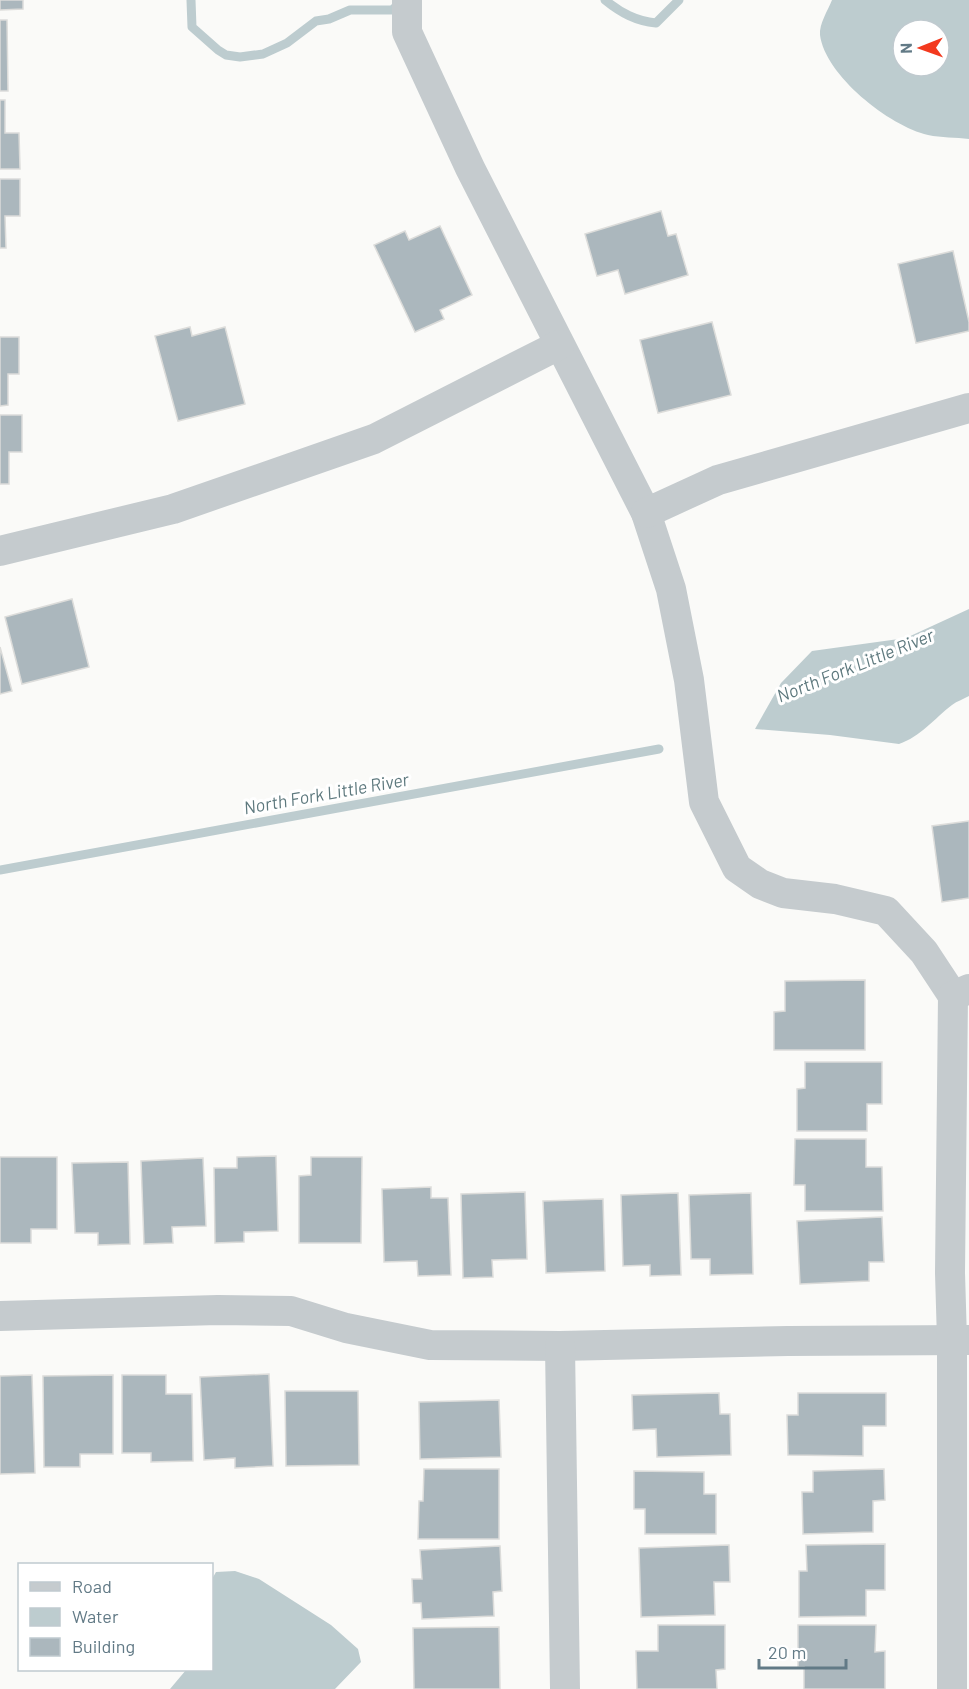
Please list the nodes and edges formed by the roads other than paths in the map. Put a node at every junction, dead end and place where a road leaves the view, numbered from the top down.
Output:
1 (407, 0) edge
2 (559, 345) junction
3 (969, 408) edge
4 (646, 513) junction
5 (0, 551) edge
6 (961, 993) edge
7 (0, 1316) edge
8 (961, 1340) edge
9 (561, 1346) junction
10 (566, 1689) edge
11 (952, 1689) edge

1 - 2 street
2 - 4 street
2 - 5 street
3 - 4 street
4 - 6 street
6 - 8 street
7 - 9 street
8 - 9 street
8 - 11 street
9 - 10 street

